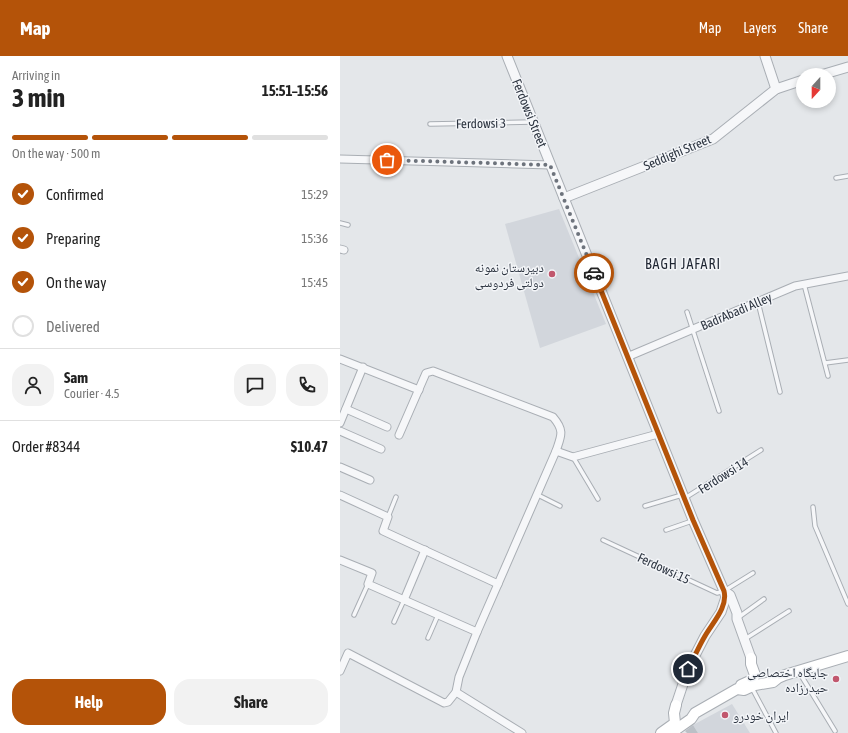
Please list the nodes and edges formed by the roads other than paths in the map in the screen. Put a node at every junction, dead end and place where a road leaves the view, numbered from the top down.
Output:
1 (507, 56) edge
2 (765, 56) edge
3 (848, 67) edge
4 (836, 71) edge
5 (796, 82) edge
6 (776, 89) junction
7 (533, 122) junction
8 (430, 124) dead end
9 (340, 159) edge
10 (550, 165) junction
11 (848, 176) edge
12 (836, 178) dead end
13 (564, 198) junction
14 (340, 223) edge
15 (348, 225) dead end
16 (848, 276) edge
17 (804, 284) junction
18 (758, 302) junction
19 (687, 312) dead end
20 (693, 329) junction
21 (627, 357) junction
22 (340, 359) edge
23 (848, 360) edge
24 (825, 363) junction
25 (363, 367) junction
26 (828, 376) dead end
27 (419, 390) junction
28 (780, 392) dead end
29 (346, 409) junction
30 (719, 411) dead end
31 (340, 423) edge
32 (387, 427) dead end
33 (340, 431) edge
34 (658, 434) junction
35 (399, 435) dead end
36 (381, 449) dead end
37 (761, 450) dead end
38 (556, 451) junction
39 (573, 456) junction
40 (340, 467) edge
41 (370, 480) dead end
42 (340, 495) edge
43 (538, 495) junction
44 (396, 497) dead end
45 (683, 497) junction
46 (598, 499) dead end
47 (560, 506) dead end
48 (645, 506) dead end
49 (813, 507) dead end
50 (388, 517) junction
51 (693, 520) junction
52 (666, 530) dead end
53 (603, 540) dead end
54 (425, 550) junction
55 (340, 560) edge
56 (753, 573) dead end
57 (368, 584) junction
58 (498, 584) junction
59 (724, 591) junction
60 (764, 599) dead end
61 (404, 600) junction
62 (848, 604) edge
63 (789, 611) dead end
64 (721, 612) junction
65 (354, 615) dead end
66 (438, 615) junction
67 (737, 619) junction
68 (394, 622) dead end
69 (477, 632) junction
70 (428, 638) dead end
71 (744, 640) junction
72 (848, 656) edge
73 (751, 658) junction
74 (340, 671) edge
75 (798, 671) junction
76 (778, 678) junction
77 (752, 687) junction
78 (737, 689) junction
79 (456, 692) junction
80 (676, 705) junction
81 (695, 713) junction
82 (835, 731) dead end
83 (522, 733) edge
84 (661, 733) edge
85 (671, 733) edge
86 (776, 733) edge

1 - 7 street, Ferdowsi Street
2 - 6 street
3 - 4 street
5 - 6 street, Seddighi Street
6 - 13 street, Seddighi Street
7 - 8 lane, Ferdowsi 3
7 - 10 street, Ferdowsi Street
9 - 10 street
10 - 13 street, Ferdowsi Street
11 - 12 lane
13 - 21 street, Ferdowsi Street
14 - 15 lane
16 - 17 street, BadrAbadi Alley
17 - 18 street, BadrAbadi Alley
17 - 24 lane
18 - 20 street, BadrAbadi Alley
18 - 28 lane
19 - 20 lane
20 - 21 street, BadrAbadi Alley
20 - 30 lane
21 - 34 street, Ferdowsi Street
22 - 25 street
23 - 24 lane
24 - 26 lane
25 - 27 street
25 - 29 street
27 - 35 street
27 - 38 street
29 - 31 street
29 - 32 street
33 - 36 street
34 - 39 street
34 - 45 street, Ferdowsi Street
37 - 45 lane, Ferdowsi 14
38 - 39 street
38 - 43 street
39 - 46 lane
40 - 41 street
42 - 50 street
43 - 47 lane
43 - 58 street
44 - 50 lane
45 - 48 lane, Ferdowsi 14
45 - 51 street, Ferdowsi Street
49 - 62 lane
50 - 54 street
51 - 52 lane
51 - 59 street, Ferdowsi Street
53 - 59 lane, Ferdowsi 15
54 - 58 street
54 - 61 street
55 - 57 street
56 - 59 lane
57 - 61 street
57 - 65 lane
58 - 69 street
59 - 64 street
59 - 67 street, Ferdowsi Street
60 - 67 lane
61 - 66 street
61 - 68 lane
63 - 71 lane
64 - 67 street
64 - 80 street
66 - 69 street
66 - 70 lane
67 - 71 street, Ferdowsi Street
69 - 79 street
71 - 73 street, Ferdowsi Street
72 - 75 main road
73 - 76 main road
73 - 78 main road
74 - 79 street
75 - 76 main road
75 - 82 lane
76 - 77 main road
77 - 78 main road
77 - 86 lane
78 - 81 main road
79 - 83 street
80 - 81 main road
80 - 84 main road
81 - 85 main road

